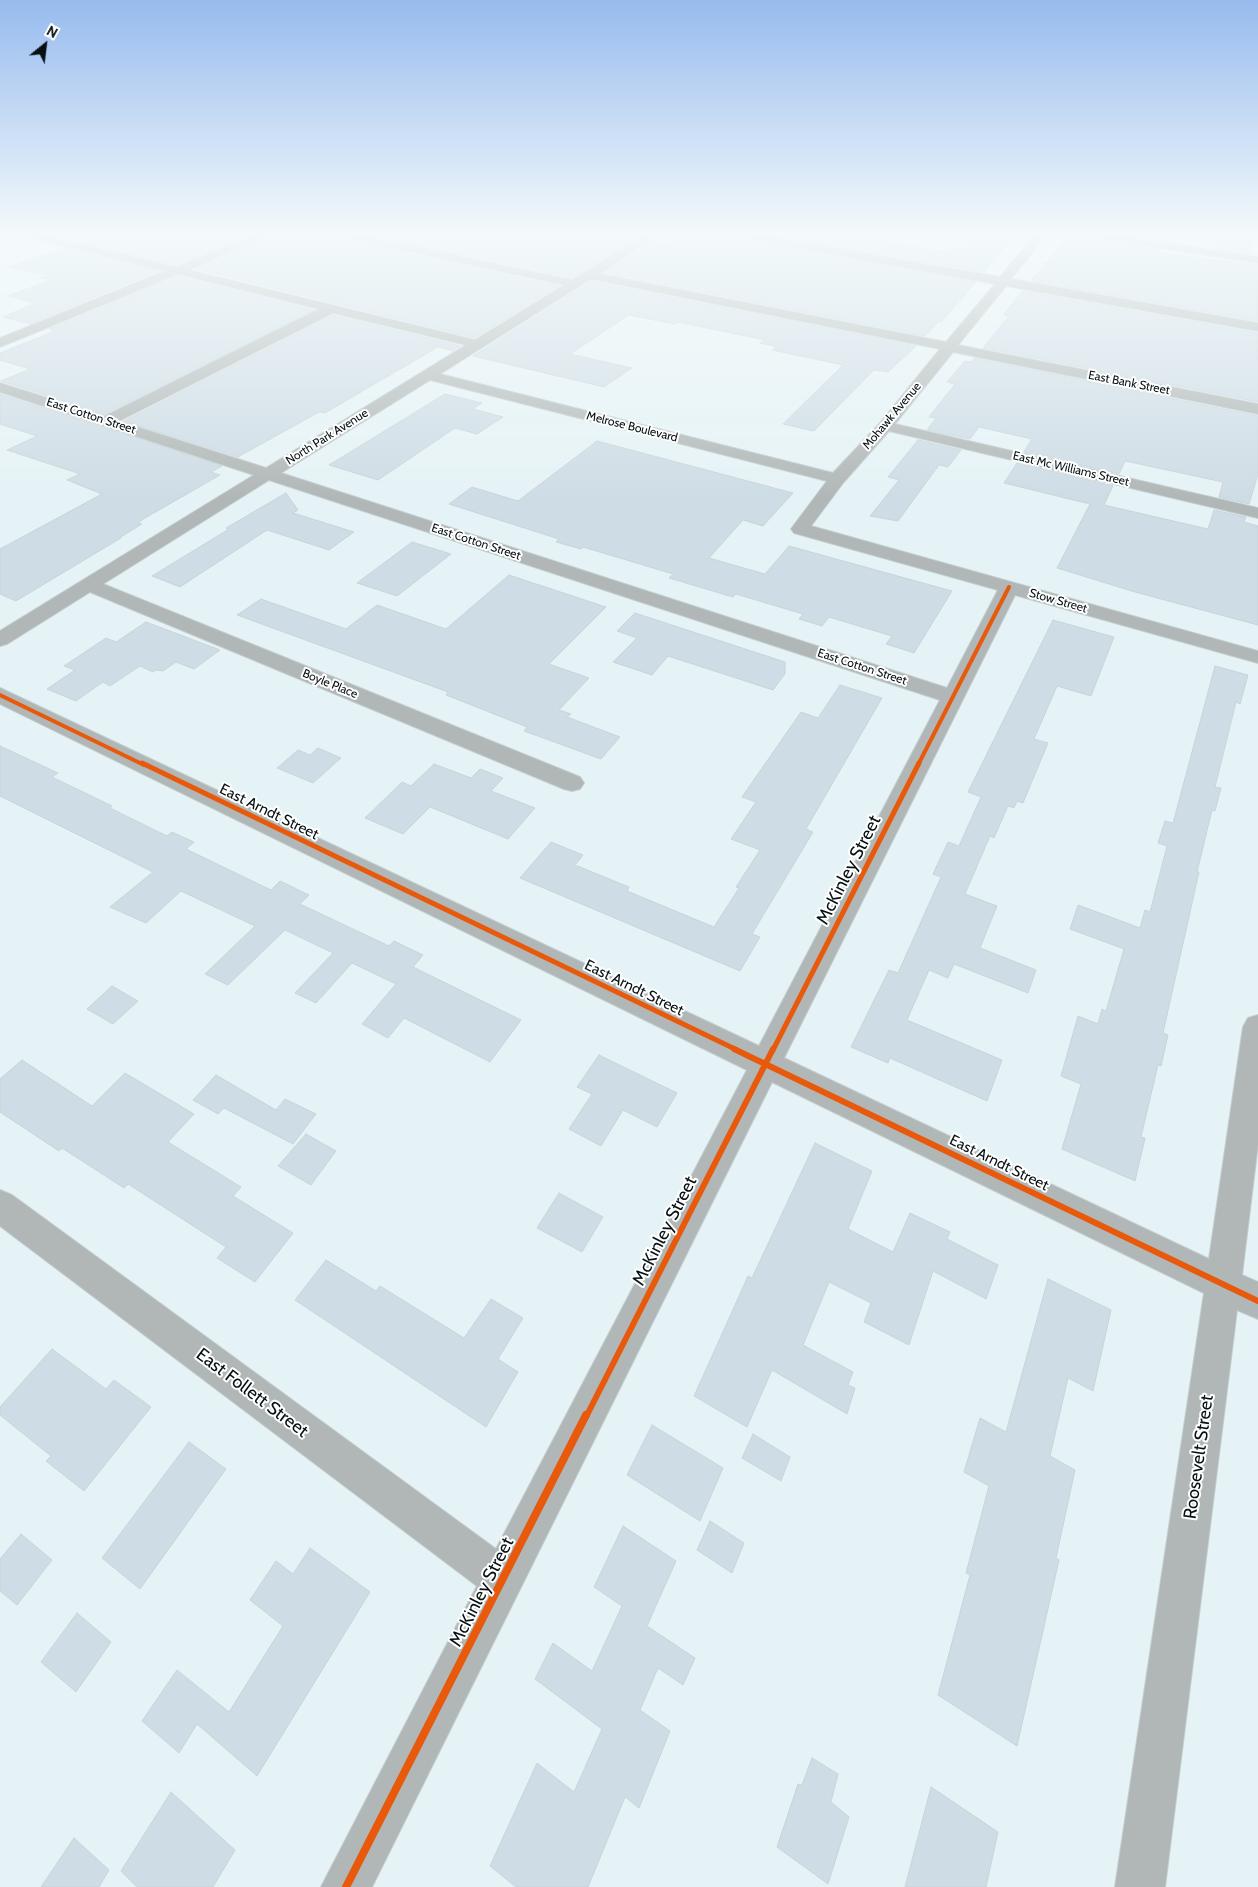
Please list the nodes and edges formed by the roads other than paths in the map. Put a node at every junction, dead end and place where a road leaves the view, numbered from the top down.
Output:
1 (53, 322) edge
2 (304, 322) edge
3 (389, 322) edge
4 (512, 322) edge
5 (825, 322) edge
6 (970, 322) edge
7 (1236, 322) edge
8 (1258, 326) edge
9 (0, 344) edge
10 (477, 344) junction
11 (950, 347) junction
12 (433, 371) junction
13 (0, 386) edge
14 (1258, 409) edge
15 (107, 421) junction
16 (885, 426) junction
17 (268, 474) junction
18 (840, 475) junction
19 (1258, 513) edge
20 (800, 529) joint
21 (89, 584) junction
22 (1009, 587) junction
23 (0, 640) edge
24 (1258, 656) edge
25 (0, 695) edge
26 (953, 697) junction
27 (572, 783) dead end
28 (1258, 1027) edge
29 (765, 1065) junction
30 (0, 1206) edge
31 (1223, 1284) junction
32 (1258, 1301) edge
33 (503, 1580) junction
34 (346, 1887) edge
35 (1140, 1887) edge

1 - 9 street
2 - 15 street
3 - 10 street
4 - 10 street, North Park Avenue
5 - 11 street, East Bank Street
6 - 11 street, Mohawk Avenue
7 - 8 street
10 - 12 street, North Park Avenue
11 - 14 street, East Bank Street
11 - 16 street, Mohawk Avenue
12 - 17 street, North Park Avenue
12 - 18 street, Melrose Boulevard
13 - 15 street, East Cotton Street
15 - 17 street, East Cotton Street
16 - 18 street, Mohawk Avenue
16 - 19 street, East Mc Williams Street
17 - 21 street, North Park Avenue
17 - 26 street, East Cotton Street
18 - 20 street, Mohawk Avenue
20 - 22 street, Stow Street
21 - 23 street, North Park Avenue
21 - 27 street, Boyle Place
22 - 24 street, Stow Street
22 - 26 street, McKinley Street
25 - 29 street, East Arndt Street
26 - 29 street, McKinley Street
28 - 31 street, Roosevelt Street
29 - 31 street, East Arndt Street
29 - 33 street, McKinley Street
30 - 33 street, East Follett Street
31 - 32 street, East Arndt Street
31 - 35 street, Roosevelt Street
33 - 34 street, McKinley Street

